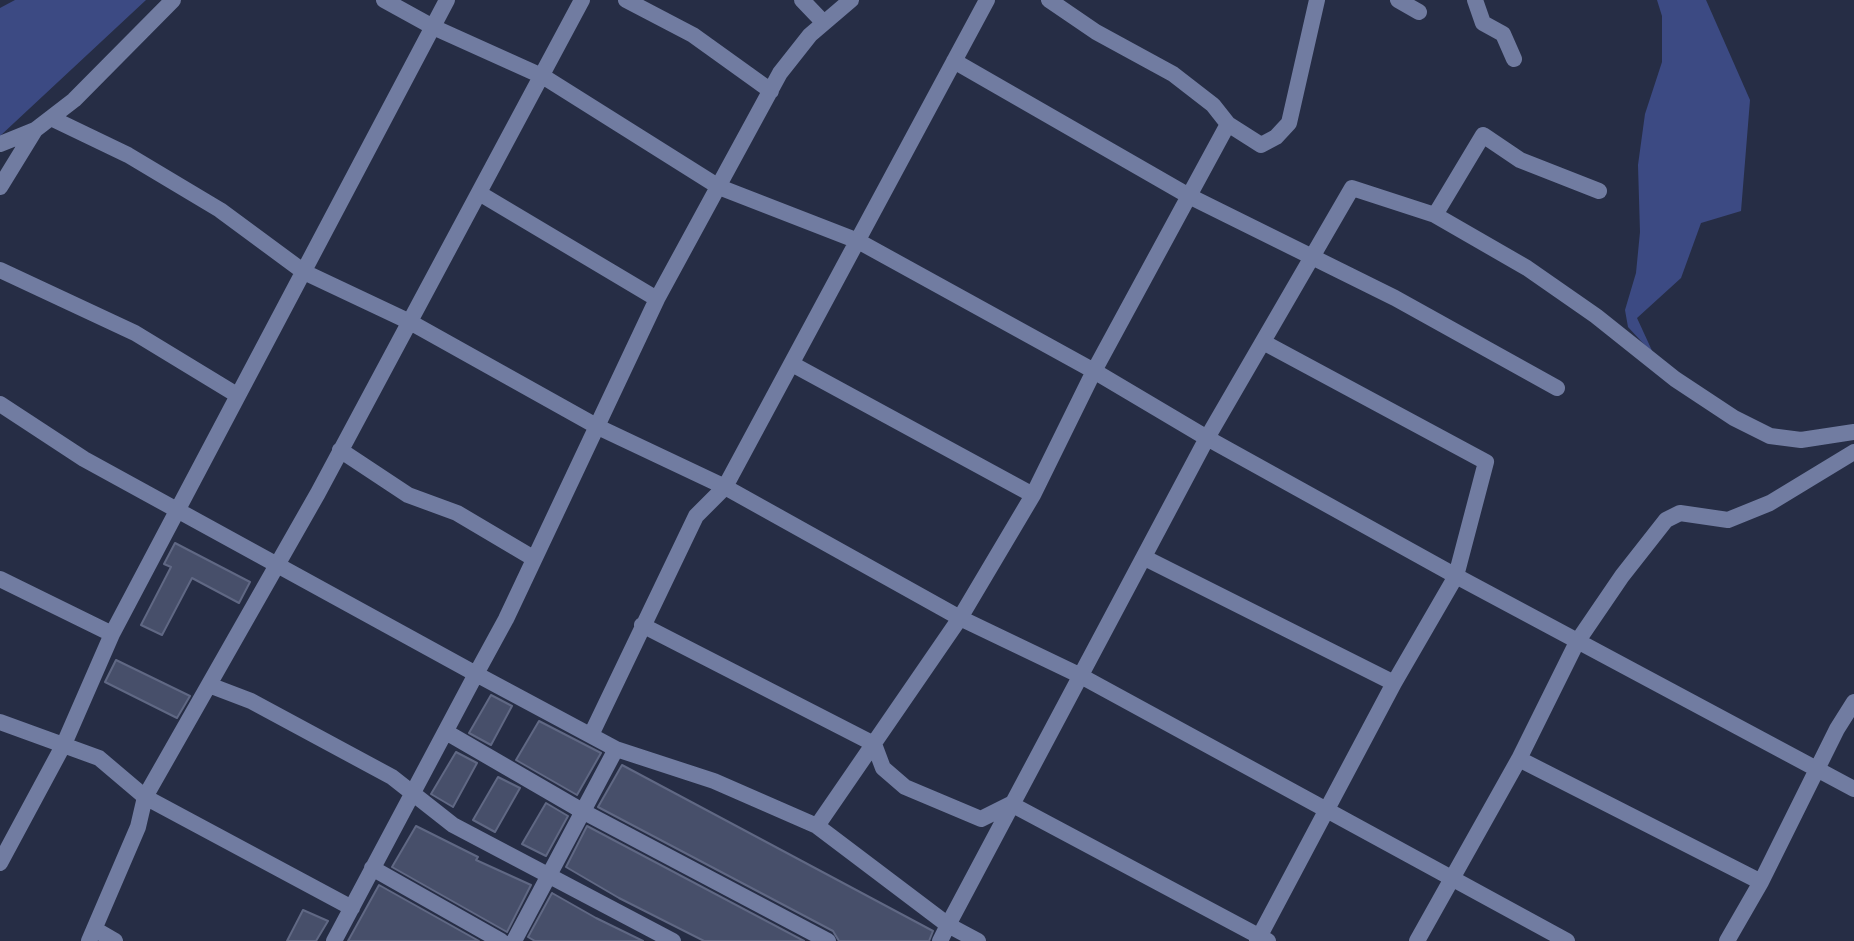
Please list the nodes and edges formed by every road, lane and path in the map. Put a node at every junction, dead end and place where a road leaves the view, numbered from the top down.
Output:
1 (173, 0) edge
2 (384, 0) edge
3 (447, 0) edge
4 (582, 0) edge
5 (626, 0) edge
6 (802, 0) edge
7 (851, 0) edge
8 (987, 0) edge
9 (1049, 0) edge
10 (1317, 0) edge
11 (1398, 0) edge
12 (1475, 0) edge
13 (1419, 12) dead end
14 (824, 23) junction
15 (433, 27) junction
16 (1514, 59) dead end
17 (954, 61) junction
18 (544, 77) junction
19 (771, 91) junction
20 (51, 118) junction
21 (1228, 124) junction
22 (35, 130) junction
23 (0, 144) edge
24 (0, 187) edge
25 (719, 187) junction
26 (1599, 191) dead end
27 (479, 193) junction
28 (1189, 196) junction
29 (1435, 215) junction
30 (858, 241) junction
31 (1309, 258) junction
32 (0, 270) edge
33 (304, 272) junction
34 (657, 299) junction
35 (410, 322) junction
36 (1263, 342) junction
37 (792, 364) junction
38 (1094, 371) junction
39 (1557, 388) dead end
40 (237, 395) junction
41 (2, 409) edge
42 (598, 427) junction
43 (1854, 432) edge
44 (1207, 438) junction
45 (340, 450) junction
46 (1854, 452) edge
47 (725, 487) junction
48 (1033, 495) junction
49 (177, 511) junction
50 (533, 558) junction
51 (1145, 558) junction
52 (277, 565) junction
53 (1456, 576) junction
54 (0, 579) edge
55 (960, 618) junction
56 (642, 625) junction
57 (112, 634) junction
58 (1577, 642) junction
59 (476, 674) junction
60 (1079, 675) junction
61 (1394, 683) junction
62 (209, 685) junction
63 (1854, 702) edge
64 (0, 722) edge
65 (446, 732) junction
66 (591, 735) junction
67 (64, 744) junction
68 (874, 744) junction
69 (616, 749) junction
70 (1519, 759) junction
71 (1818, 768) junction
72 (1854, 789) edge
73 (413, 792) junction
74 (145, 797) junction
75 (1011, 804) junction
76 (1327, 810) junction
77 (584, 812) junction
78 (817, 826) junction
79 (0, 863) edge
80 (372, 868) junction
81 (547, 876) junction
82 (1454, 879) junction
83 (1761, 882) junction
84 (352, 908) junction
85 (948, 925) junction
86 (92, 936) edge
87 (1262, 939) edge
88 (502, 940) edge
89 (115, 941) edge
90 (334, 941) edge
91 (673, 941) edge
92 (828, 941) edge
93 (940, 941) edge
94 (978, 941) edge
95 (1417, 941) edge
96 (1567, 941) edge
97 (1727, 941) edge

1 - 20 street
2 - 15 street
3 - 15 street
4 - 18 street
5 - 19 street
6 - 14 street
7 - 14 street
8 - 17 street
9 - 21 street
10 - 21 street
11 - 13 street
12 - 16 street
14 - 19 street
15 - 18 street
15 - 33 street
17 - 28 street
17 - 30 street
18 - 25 street
18 - 27 street
19 - 25 street
20 - 22 street
20 - 33 street
21 - 28 street
22 - 23 street
22 - 24 street
25 - 30 street
25 - 34 street
26 - 29 street
27 - 34 street
27 - 35 street
28 - 31 street
28 - 38 street
29 - 31 street
29 - 43 street
30 - 37 street
30 - 38 street
31 - 36 street
31 - 39 street
32 - 40 street
33 - 35 street
33 - 40 street
34 - 42 street
35 - 42 street
35 - 45 street
36 - 44 street
36 - 53 street
37 - 47 street
37 - 48 street
38 - 44 street
38 - 48 street
40 - 49 street
41 - 49 street
42 - 47 street
42 - 50 street
44 - 51 street
44 - 53 street
45 - 50 street
45 - 52 street
46 - 58 street
47 - 55 street
47 - 56 street
48 - 55 street
49 - 52 street
49 - 57 street
50 - 59 street
51 - 60 street
51 - 61 street
52 - 59 street
52 - 62 street
53 - 58 street
53 - 61 street
54 - 57 street
55 - 60 street
55 - 68 street
56 - 66 street
56 - 68 street
57 - 67 street
58 - 70 street
58 - 71 street
59 - 65 street
59 - 66 street
60 - 75 street
60 - 76 street
61 - 76 street
62 - 73 street
62 - 74 street
63 - 71 street
64 - 67 street
65 - 73 street
65 - 77 street
66 - 69 street
67 - 74 street
67 - 79 street
68 - 75 street
68 - 78 street
69 - 77 street
69 - 78 street
70 - 82 street
70 - 83 street
71 - 72 street
71 - 83 street
73 - 80 street
73 - 81 street
74 - 84 street
74 - 86 street
75 - 85 street
75 - 87 street
76 - 82 street
76 - 87 street
77 - 81 street
77 - 92 street
78 - 85 street
80 - 84 street
80 - 88 street
81 - 88 street
81 - 91 street
82 - 95 street
82 - 96 street
83 - 97 street
84 - 90 street
85 - 93 street
85 - 94 street
86 - 89 street

